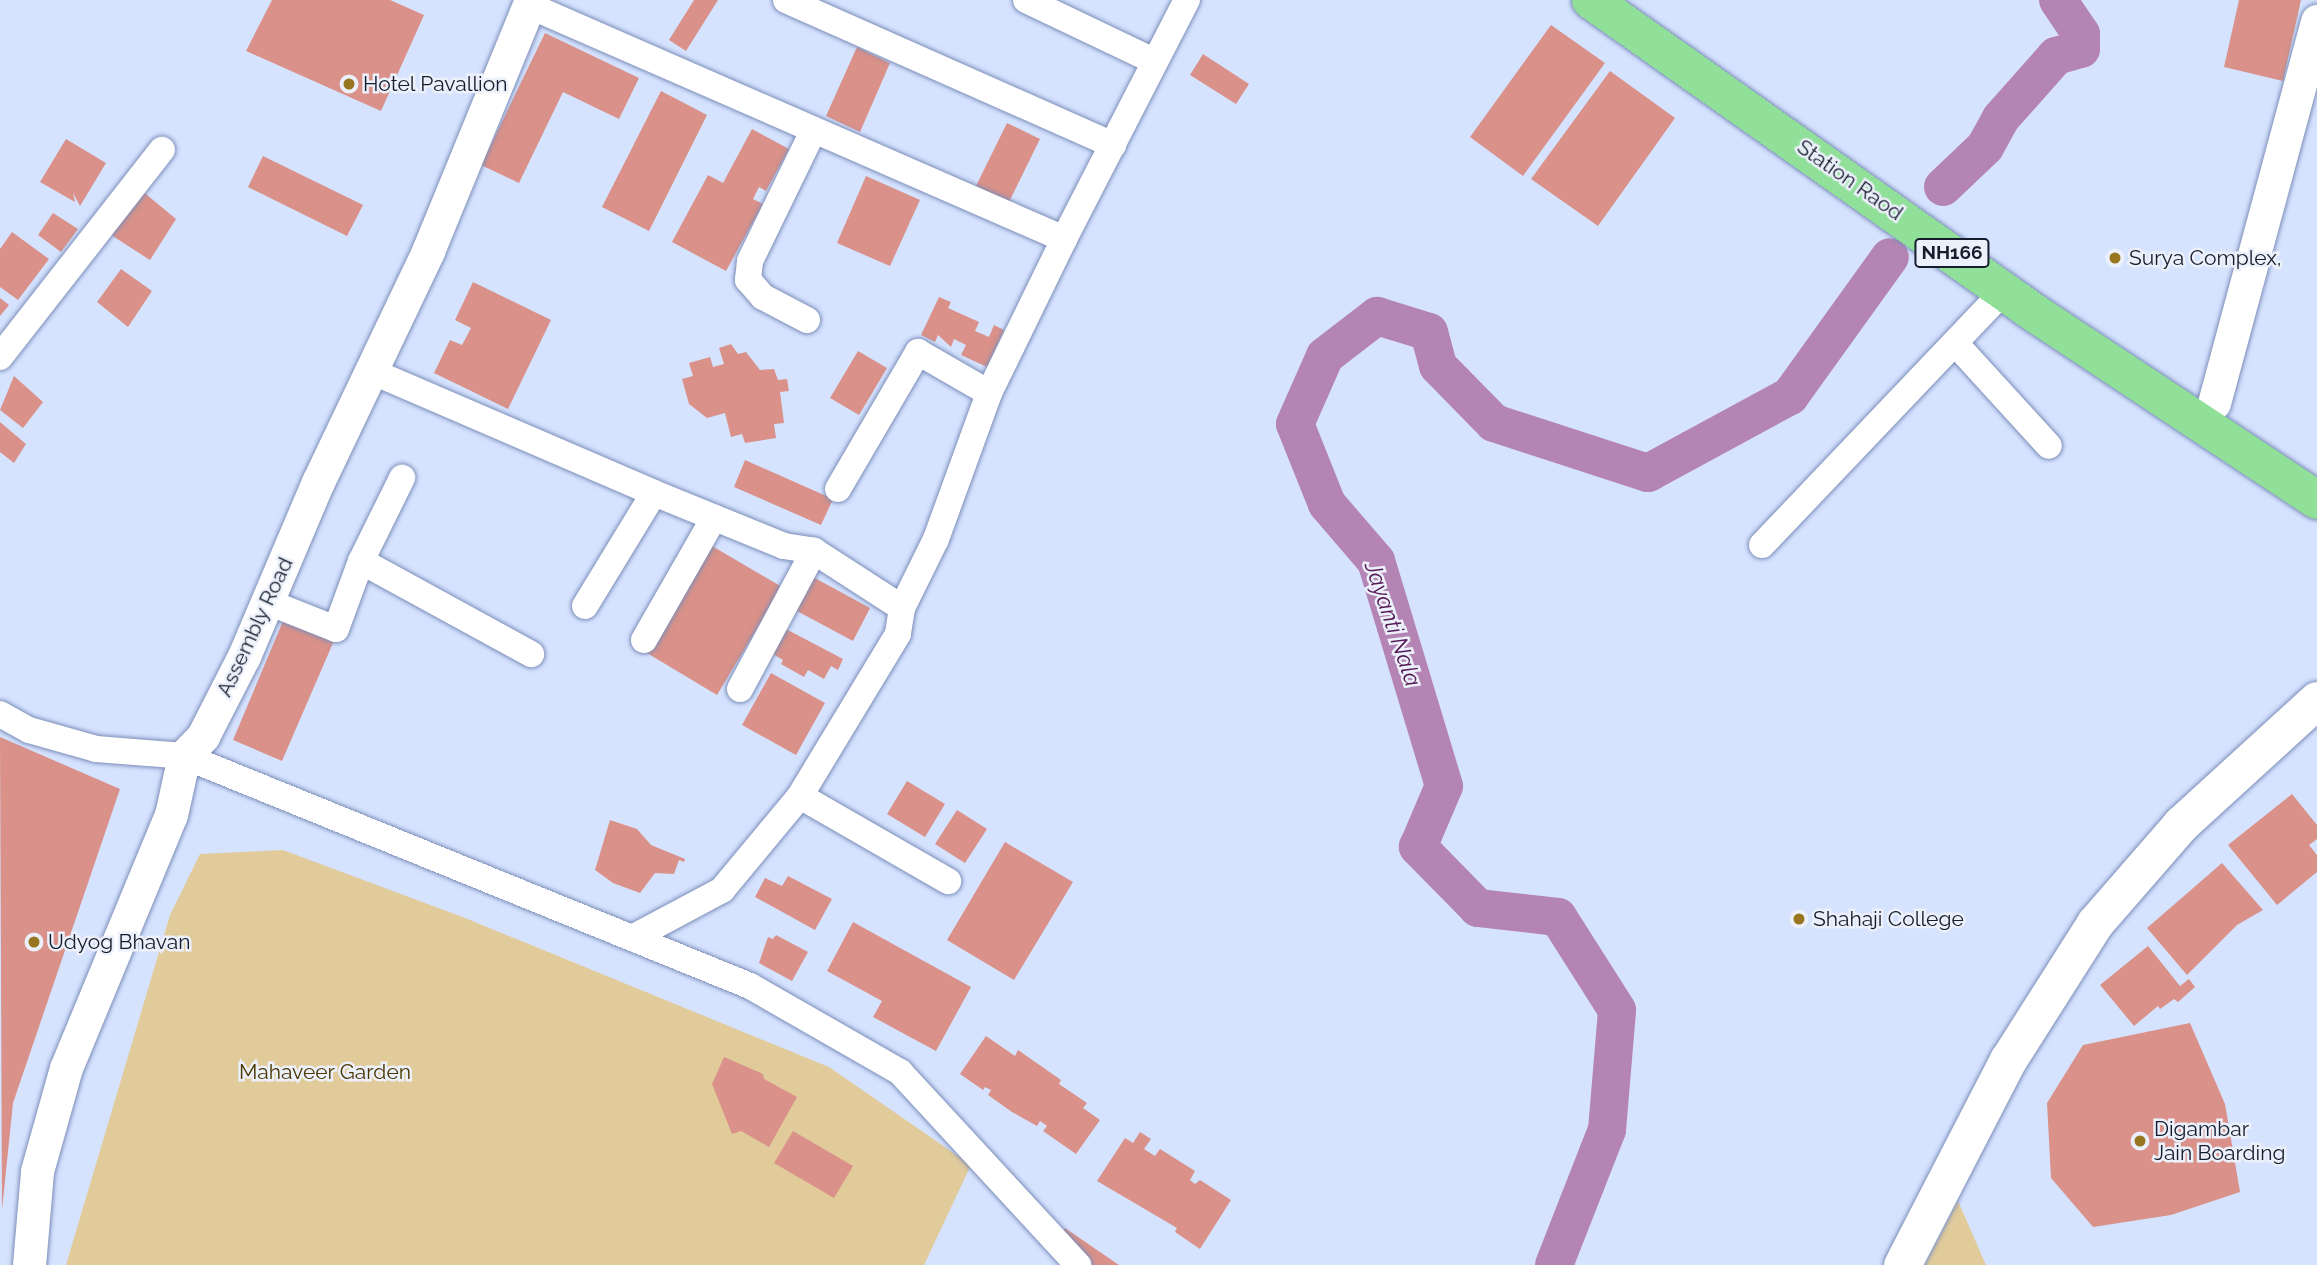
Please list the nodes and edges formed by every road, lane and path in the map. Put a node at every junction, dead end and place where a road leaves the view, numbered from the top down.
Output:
1 (786, 0) edge
2 (1026, 0) edge
3 (1187, 0) edge
4 (1591, 0) edge
5 (1620, 0) edge
6 (530, 3) edge
7 (2317, 21) edge
8 (1154, 61) junction
9 (813, 131) junction
10 (1113, 145) junction
11 (162, 150) dead end
12 (1063, 239) junction
13 (2004, 291) junction
14 (807, 320) dead end
15 (1955, 343) junction
16 (0, 357) edge
17 (371, 371) junction
18 (989, 393) junction
19 (2214, 402) junction
20 (2049, 446) dead end
21 (2317, 474) edge
22 (402, 478) dead end
23 (838, 489) dead end
24 (654, 494) junction
25 (2317, 500) edge
26 (714, 518) junction
27 (1762, 545) dead end
28 (814, 551) junction
29 (361, 561) junction
30 (268, 602) junction
31 (585, 606) dead end
32 (902, 608) junction
33 (644, 640) dead end
34 (531, 654) dead end
35 (740, 689) dead end
36 (2317, 700) edge
37 (0, 714) edge
38 (184, 756) junction
39 (800, 796) junction
40 (948, 881) dead end
41 (636, 936) junction
42 (29, 1265) edge
43 (1078, 1265) edge
44 (1902, 1265) edge

1 - 10 street
2 - 8 street
3 - 8 street
4 - 13 highway, Station Raod / NH166
5 - 19 highway, NH166
6 - 9 street
6 - 17 street, Assembly Road
7 - 19 street
8 - 10 street
9 - 12 street
9 - 14 street
10 - 12 street
11 - 16 street
12 - 18 street
13 - 15 street
13 - 25 highway, Station Raod / NH166
15 - 20 street
15 - 27 street
17 - 24 street
17 - 30 street, Assembly Road
18 - 23 street
18 - 32 street
19 - 21 highway, NH166
22 - 29 street
24 - 26 street
24 - 31 street
26 - 28 street
26 - 33 street
28 - 32 street
28 - 35 street
29 - 30 street
29 - 34 street
30 - 38 street, Assembly Road
32 - 39 street
36 - 44 main road
37 - 38 street
38 - 41 street
38 - 42 street, Assembly Road
39 - 40 street
39 - 41 street
41 - 43 street

